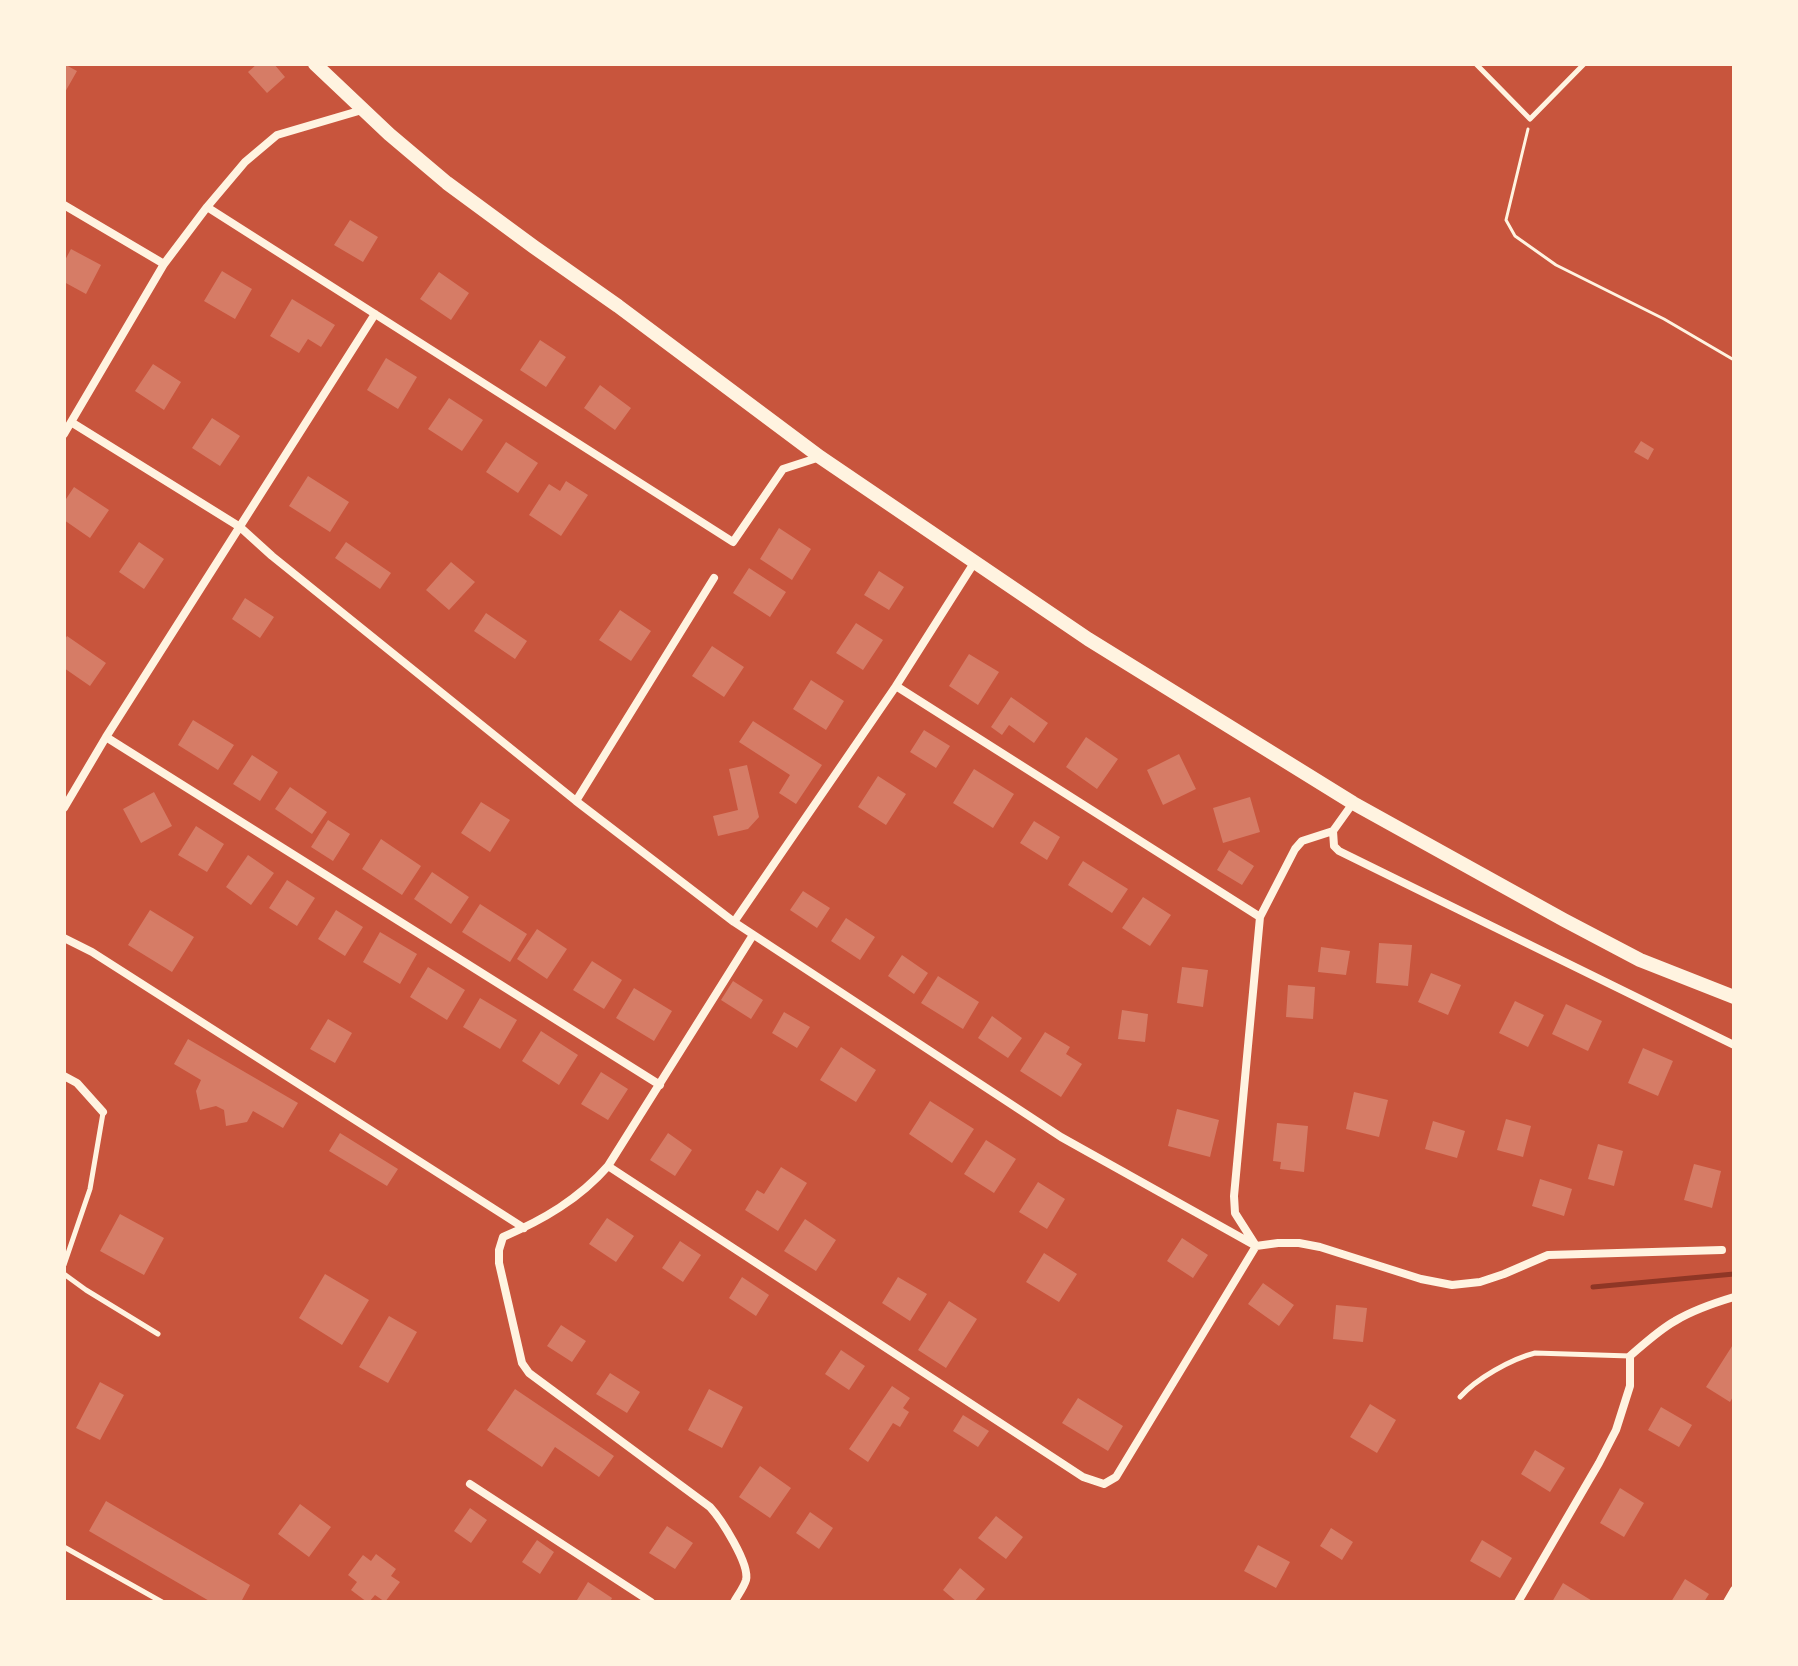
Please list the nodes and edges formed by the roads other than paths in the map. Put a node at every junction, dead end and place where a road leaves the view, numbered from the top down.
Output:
1 (315, 64) edge
2 (1476, 64) edge
3 (1584, 64) edge
4 (362, 110) junction
5 (64, 205) edge
6 (207, 207) junction
7 (164, 264) junction
8 (375, 314) junction
9 (71, 422) junction
10 (64, 434) edge
11 (820, 457) junction
12 (240, 527) junction
13 (974, 563) junction
14 (714, 578) dead end
15 (896, 686) junction
16 (106, 737) junction
17 (576, 801) junction
18 (1353, 803) junction
19 (64, 808) edge
20 (1333, 831) junction
21 (1260, 917) junction
22 (734, 922) junction
23 (753, 935) junction
24 (64, 938) edge
25 (1734, 997) edge
26 (1734, 1045) edge
27 (64, 1076) edge
28 (660, 1085) junction
29 (103, 1112) joint
30 (608, 1166) junction
31 (524, 1228) junction
32 (1256, 1246) junction
33 (1722, 1250) dead end
34 (64, 1265) edge
35 (64, 1274) edge
36 (1734, 1297) edge
37 (158, 1334) dead end
38 (1630, 1356) junction
39 (1460, 1397) dead end
40 (470, 1484) dead end
41 (64, 1547) edge
42 (1734, 1590) edge
43 (162, 1602) edge
44 (651, 1602) edge
45 (734, 1602) edge
46 (1518, 1602) edge
47 (1727, 1602) edge

1 - 4 main road
2 - 3 lane
4 - 6 street
4 - 11 main road
5 - 7 street
6 - 7 street
6 - 8 street
7 - 9 street
8 - 11 street
8 - 12 street
9 - 10 street
9 - 12 street
11 - 13 main road
12 - 16 street
12 - 17 street
13 - 15 street
13 - 18 main road
14 - 17 street
15 - 21 street
15 - 22 street
16 - 19 street
16 - 28 street
17 - 22 street
18 - 20 street
18 - 25 main road
20 - 21 street
20 - 26 street
21 - 32 street
22 - 23 street
23 - 28 street
23 - 32 street
24 - 31 street
27 - 29 street
28 - 30 street
29 - 34 lane
30 - 31 street
30 - 32 street
31 - 45 street
32 - 33 street
35 - 37 lane
36 - 38 street
38 - 39 lane
38 - 46 street
40 - 44 street
41 - 43 lane
42 - 47 street

